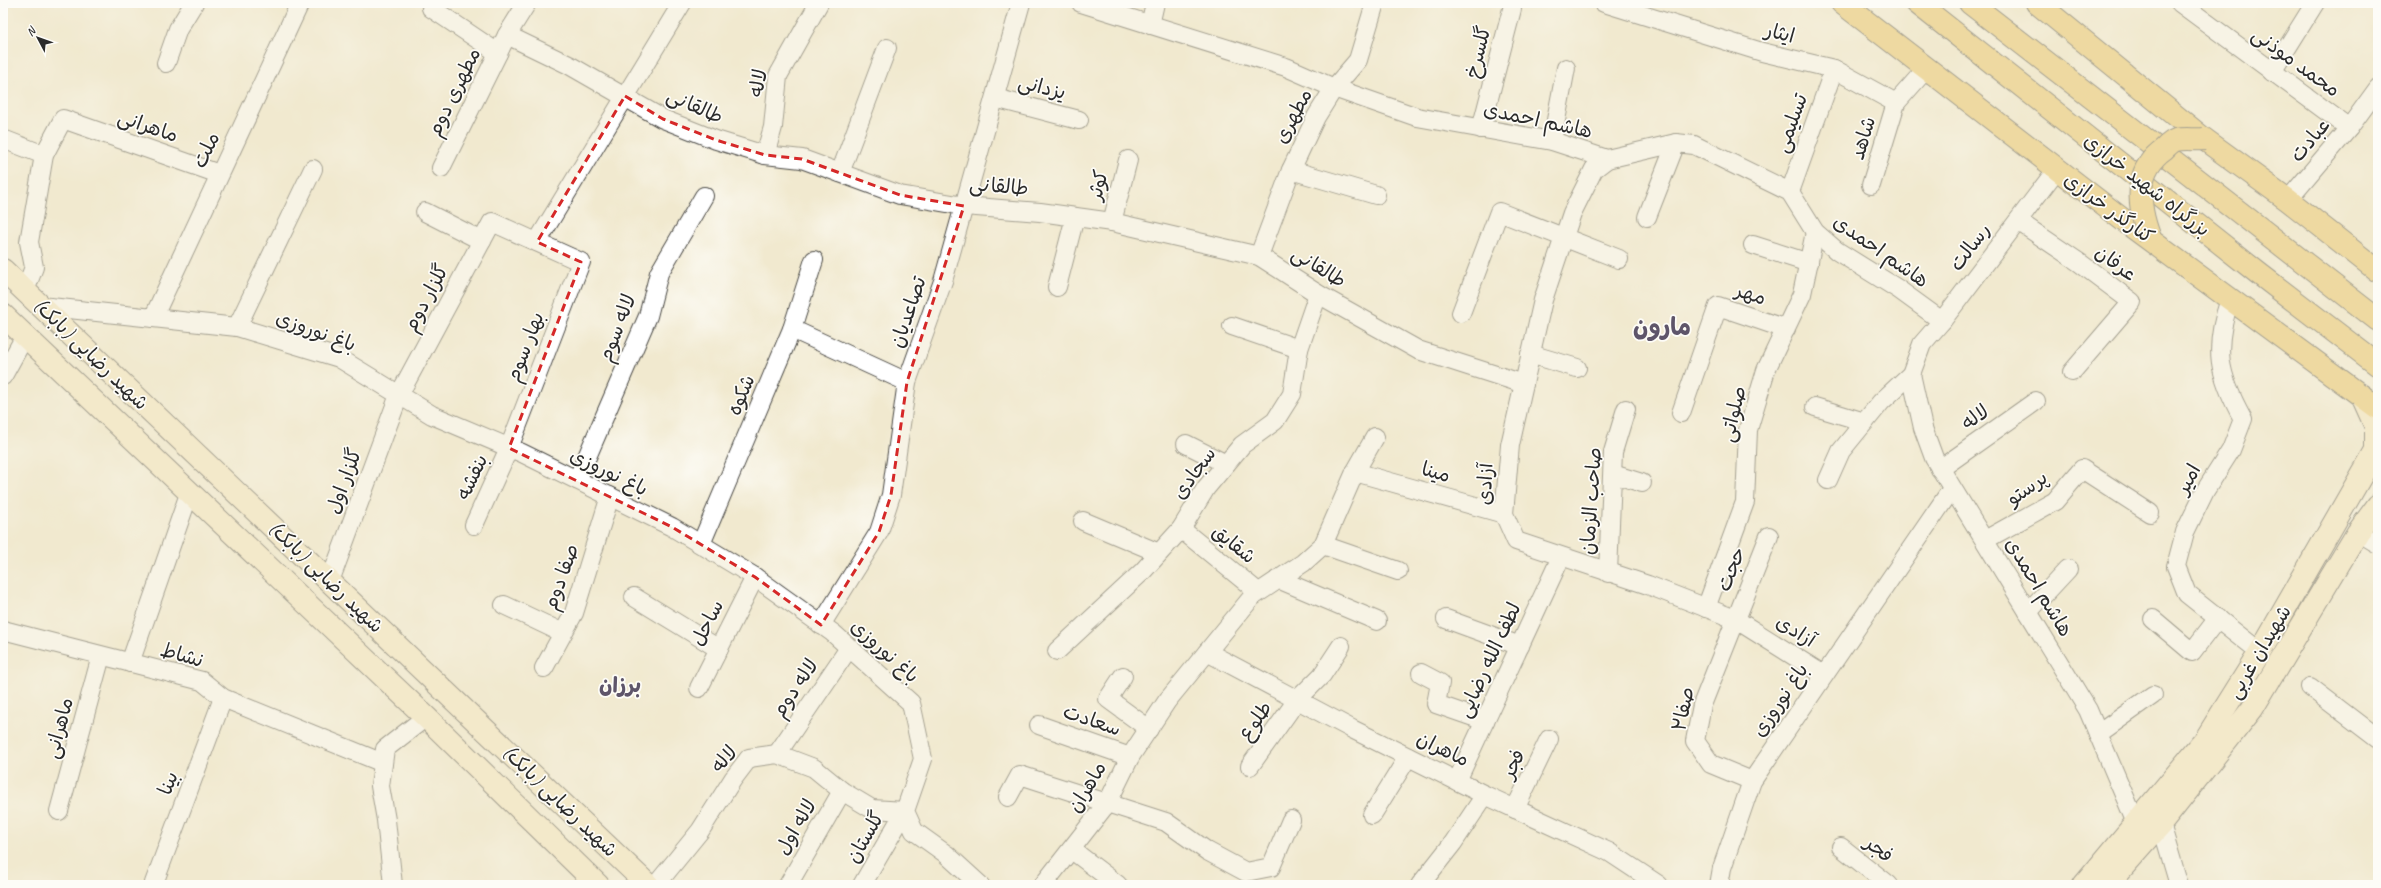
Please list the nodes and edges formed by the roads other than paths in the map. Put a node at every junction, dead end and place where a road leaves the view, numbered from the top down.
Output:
1 (194, 3) edge
2 (300, 3) edge
3 (527, 3) edge
4 (682, 3) edge
5 (818, 3) edge
6 (1021, 3) edge
7 (1081, 3) edge
8 (1155, 3) edge
9 (1375, 3) edge
10 (1604, 3) edge
11 (1842, 3) edge
12 (1917, 3) edge
13 (1970, 3) edge
14 (2037, 3) edge
15 (2180, 3) edge
16 (2315, 3) edge
17 (431, 8) dead end
18 (1512, 9) dead end
19 (1150, 25) junction
20 (507, 35) junction
21 (887, 48) dead end
22 (498, 53) junction
23 (166, 63) dead end
24 (1566, 68) dead end
25 (1926, 68) junction
26 (1834, 69) junction
27 (2272, 72) junction
28 (1334, 88) junction
29 (2378, 88) edge
30 (625, 96) junction
31 (995, 98) junction
32 (1896, 103) junction
33 (1079, 120) dead end
34 (2348, 128) junction
35 (1481, 129) junction
36 (3, 139) edge
37 (2204, 139) junction
38 (1552, 141) junction
39 (1676, 143) junction
40 (44, 155) junction
41 (764, 155) junction
42 (1607, 159) junction
43 (1128, 160) dead end
44 (313, 168) dead end
45 (442, 168) dead end
46 (2057, 169) junction
47 (1291, 170) junction
48 (840, 173) junction
49 (219, 174) junction
50 (1871, 185) dead end
51 (1790, 192) junction
52 (1376, 195) dead end
53 (704, 196) dead end
54 (2288, 200) junction
55 (964, 206) junction
56 (425, 212) dead end
57 (1647, 216) dead end
58 (1075, 217) junction
59 (2018, 221) junction
60 (1112, 222) junction
61 (1815, 232) junction
62 (1564, 238) junction
63 (2150, 238) junction
64 (482, 241) junction
65 (537, 242) junction
66 (1753, 245) dead end
67 (1259, 256) junction
68 (1619, 259) dead end
69 (814, 260) dead end
70 (1809, 263) junction
71 (3, 270) edge
72 (2378, 271) edge
73 (2258, 273) junction
74 (1057, 287) dead end
75 (25, 291) junction
76 (1318, 294) junction
77 (2230, 299) junction
78 (41, 306) junction
79 (1461, 313) dead end
80 (3, 315) edge
81 (153, 318) junction
82 (2377, 319) edge
83 (1942, 322) junction
84 (1232, 326) dead end
85 (237, 327) junction
86 (792, 329) junction
87 (1786, 329) junction
88 (25, 336) junction
89 (1299, 349) junction
90 (1530, 354) junction
91 (2378, 365) edge
92 (1577, 368) dead end
93 (2072, 372) dead end
94 (1911, 374) junction
95 (2378, 375) edge
96 (3, 376) edge
97 (907, 382) junction
98 (1524, 384) junction
99 (399, 395) junction
100 (2036, 401) dead end
101 (2370, 402) edge
102 (1815, 407) dead end
103 (1626, 409) dead end
104 (1681, 413) dead end
105 (1865, 422) junction
106 (1375, 437) dead end
107 (1186, 444) dead end
108 (509, 448) junction
109 (2377, 450) edge
110 (1226, 464) junction
111 (1940, 469) junction
112 (1355, 472) junction
113 (1613, 474) junction
114 (577, 480) junction
115 (1828, 480) dead end
116 (1642, 483) dead end
117 (1952, 490) junction
118 (190, 491) junction
119 (610, 496) junction
120 (2378, 505) edge
121 (2150, 513) dead end
122 (1504, 514) junction
123 (1083, 521) dead end
124 (474, 525) dead end
125 (1181, 529) junction
126 (2358, 532) junction
127 (1769, 536) dead end
128 (1985, 540) junction
129 (701, 544) junction
130 (2378, 544) edge
131 (1323, 545) junction
132 (1159, 553) junction
133 (1561, 557) junction
134 (2068, 569) dead end
135 (1398, 571) dead end
136 (1608, 572) junction
137 (755, 577) junction
138 (1278, 579) junction
139 (330, 582) junction
140 (1258, 592) junction
141 (634, 597) dead end
142 (504, 605) dead end
143 (1706, 608) junction
144 (2028, 612) junction
145 (2218, 618) junction
146 (1446, 619) dead end
147 (1735, 619) junction
148 (2153, 619) dead end
149 (1377, 621) dead end
150 (821, 625) junction
151 (3, 630) edge
152 (563, 633) junction
153 (1341, 646) dead end
154 (1520, 646) junction
155 (849, 648) junction
156 (719, 649) junction
157 (1057, 651) dead end
158 (1207, 652) junction
159 (2260, 652) junction
160 (101, 656) junction
161 (130, 663) junction
162 (544, 668) dead end
163 (1421, 673) dead end
164 (1824, 675) junction
165 (1123, 676) dead end
166 (2310, 687) dead end
167 (699, 688) dead end
168 (2153, 695) dead end
169 (223, 698) junction
170 (1297, 700) junction
171 (426, 717) junction
172 (1485, 721) junction
173 (1039, 725) dead end
174 (1149, 729) junction
175 (2098, 734) junction
176 (1549, 739) dead end
177 (2378, 739) edge
178 (777, 754) junction
179 (1130, 757) junction
180 (1408, 757) junction
181 (383, 763) junction
182 (1250, 766) dead end
183 (1457, 781) junction
184 (1752, 781) junction
185 (842, 791) junction
186 (1485, 795) junction
187 (1008, 797) dead end
188 (1108, 802) junction
189 (1516, 809) junction
190 (59, 811) dead end
191 (905, 811) junction
192 (1372, 814) dead end
193 (1291, 820) dead end
194 (2136, 823) junction
195 (2161, 824) junction
196 (1841, 847) dead end
197 (1072, 850) junction
198 (1721, 876) edge
199 (970, 882) edge
200 (154, 883) dead end
201 (2110, 884) edge
202 (394, 885) edge
203 (598, 885) edge
204 (648, 885) edge
205 (656, 885) edge
206 (788, 885) edge
207 (862, 885) edge
208 (1043, 885) edge
209 (1118, 885) edge
210 (1420, 885) edge
211 (1659, 885) edge
212 (1889, 885) edge
213 (2084, 885) edge
214 (2179, 885) edge

1 - 23 street
2 - 49 street, ملت
3 - 20 street
4 - 30 street
5 - 41 street, لاله
6 - 31 street, تصاعدیان
7 - 19 street, هاشم احمدی
8 - 19 street
9 - 28 street, مطهری
10 - 26 street, ایثار
11 - 25 main road, کنارگذر خرازی
12 - 73 main road, بزرگراه شهید خرازی
13 - 82 main road, بزرگراه شهید خرازی
14 - 37 main road
15 - 27 street, محمد موذنی
16 - 27 street
17 - 22 street
18 - 35 street, گلسرخ
19 - 28 street, هاشم احمدی
20 - 22 street, مطهری دوم
20 - 30 street, طالقانی
21 - 48 street
22 - 45 street, مطهری دوم
24 - 38 street
25 - 32 street
25 - 46 main road, کنارگذر خرازی
26 - 32 street, ایثار
26 - 51 street, تسلیمی
27 - 34 street, محمد موذنی
28 - 35 street, هاشم احمدی
28 - 47 street, مطهری
29 - 34 street, عبادت
30 - 41 street, طالقانی
30 - 65 street
31 - 33 street, یزدانی
31 - 55 street, تصاعدیان
32 - 50 street, شاهد
34 - 54 street, عبادت
35 - 38 street, هاشم احمدی
36 - 40 street
37 - 54 main road
37 - 63 main road, bridge
38 - 42 street, هاشم احمدی
39 - 42 street, هاشم احمدی
39 - 51 street, هاشم احمدی
39 - 57 street
40 - 49 street, ماهرانی
40 - 75 street
41 - 48 street, طالقانی
42 - 62 street, آزادی
43 - 60 street, کوثر
44 - 85 street
46 - 59 street, رسالت
46 - 63 main road, کنارگذر خرازی
47 - 52 street
47 - 67 street, مطهری
48 - 55 street, طالقانی
49 - 81 street, ملت
51 - 61 street, هاشم احمدی
53 - 114 street, لاله سوم
54 - 72 main road
55 - 58 street, طالقانی
55 - 97 street, تصاعدیان
56 - 64 street
58 - 60 street, طالقانی
58 - 74 street
59 - 83 street, رسالت
59 - 93 street, عرفان
60 - 67 street, طالقانی
61 - 70 street, صلواتی
61 - 83 street, هاشم احمدی
62 - 68 street
62 - 79 street
62 - 90 street, آزادی
63 - 77 main road, کنارگذر خرازی
64 - 65 street, گلزار دوم
64 - 99 street, گلزار دوم
65 - 108 street, بهار سوم
66 - 70 street
67 - 76 street, طالقانی
69 - 86 street, شکوه
70 - 87 street, صلواتی
71 - 75 main road, شهید رضایی (بابک)
73 - 91 main road, بزرگراه شهید خرازی
73 - 95 main road
75 - 78 main road, شهید رضایی (بابک)
76 - 89 street, سجادی
76 - 98 street, طالقانی
77 - 101 main road, کنارگذر خرازی
77 - 145 street, امیر
78 - 81 street, باغ نوروزی
78 - 139 main road, شهید رضایی (بابک)
80 - 88 main road, شهید رضایی (بابک)
81 - 85 street, باغ نوروزی
83 - 94 street, رسالت
84 - 89 street
85 - 99 street, باغ نوروزی
86 - 97 street
86 - 129 street, شکوه
87 - 104 street, مهر
87 - 143 street, صلواتی
88 - 96 street
88 - 118 main road, شهید رضایی (بابک)
89 - 110 street, سجادی
90 - 92 street
90 - 98 street, آزادی
94 - 105 street
94 - 111 street, هاشم احمدی
97 - 150 street, تصاعدیان
98 - 122 street, آزادی
99 - 108 street, باغ نوروزی
99 - 139 street, گلزار اول
100 - 111 street, لاله
101 - 109 main road, شهیدان غربی
102 - 105 street
103 - 113 street, صاحب الزمان
105 - 115 street
106 - 112 street, ماهران
107 - 110 street
108 - 114 street, باغ نوروزی
108 - 124 street, بنفشه
109 - 159 main road, شهیدان غربی
110 - 125 street, سجادی
111 - 117 street, هاشم احمدی
112 - 122 street, مینا
112 - 131 street, ماهران
113 - 116 street
113 - 136 street, صاحب الزمان
114 - 119 street, باغ نوروزی
117 - 128 street, هاشم احمدی
117 - 164 street, باغ نوروزی
118 - 161 street
118 - 171 main road, شهید رضایی (بابک)
119 - 129 street, باغ نوروزی
119 - 152 street, صفا دوم
120 - 126 main road, شهیدان غربی
121 - 128 street, پرستو
122 - 133 street, آزادی
123 - 132 street
125 - 132 street, سجادی
125 - 140 street, شقایق
126 - 130 street
126 - 195 main road, شهیدان غربی
127 - 147 street, حجت
128 - 144 street, هاشم احمدی
129 - 137 street, باغ نوروزی
131 - 135 street
131 - 138 street, ماهران
132 - 157 street, سجادی
133 - 136 street, آزادی
133 - 154 street, لطف الله رضایی
134 - 144 street
136 - 143 street, آزادی
137 - 150 street, باغ نوروزی
137 - 156 street, ساحل
138 - 140 street, ماهران
138 - 149 street
139 - 204 main road, شهید رضایی (بابک)
140 - 158 street, ماهران
141 - 156 street
142 - 152 street
143 - 147 street, آزادی
144 - 175 street, هاشم احمدی
145 - 148 street
145 - 159 street, امیر
146 - 154 street
147 - 164 street, آزادی
147 - 184 street, صفا۲
150 - 155 street, باغ نوروزی
151 - 160 street, نشاط
152 - 162 street, صفا دوم
153 - 170 street
154 - 172 street, لطف الله رضایی
155 - 178 street, لاله دوم
155 - 191 street, باغ نوروزی
156 - 167 street, ساحل
158 - 170 street, ماهران
158 - 174 street, ماهران
159 - 194 main road, شهیدان غربی
160 - 161 street, نشاط
160 - 190 street, ماهرانی
161 - 169 street, نشاط
163 - 172 street
164 - 184 street, باغ نوروزی
165 - 174 street
166 - 177 street
168 - 175 street
169 - 181 street, نشاط
169 - 200 street, بینا
170 - 180 street, ماهران
170 - 182 street, طلوع
171 - 181 street
171 - 203 main road, شهید رضایی (بابک)
172 - 183 street, لطف الله رضایی
173 - 179 street, سعادت
174 - 179 street, ماهران
175 - 194 street, هاشم احمدی
176 - 189 street, فجر
178 - 185 street, لاله
178 - 205 street, لاله
179 - 188 street, ماهران
180 - 183 street, ماهران
180 - 192 street
181 - 202 street
183 - 186 street, ماهران
184 - 198 street, باغ نوروزی
185 - 191 street, لاله
185 - 206 street, لاله اول
186 - 189 street, ماهران
186 - 210 street
187 - 188 street
188 - 193 street
188 - 197 street, ماهران
189 - 211 street, ماهران
191 - 199 street
191 - 207 street, گلستان
194 - 213 main road, شهیدان غربی
195 - 201 main road, شهیدان غربی
195 - 214 street
196 - 212 street, فجر
197 - 208 street, ماهران
197 - 209 street

